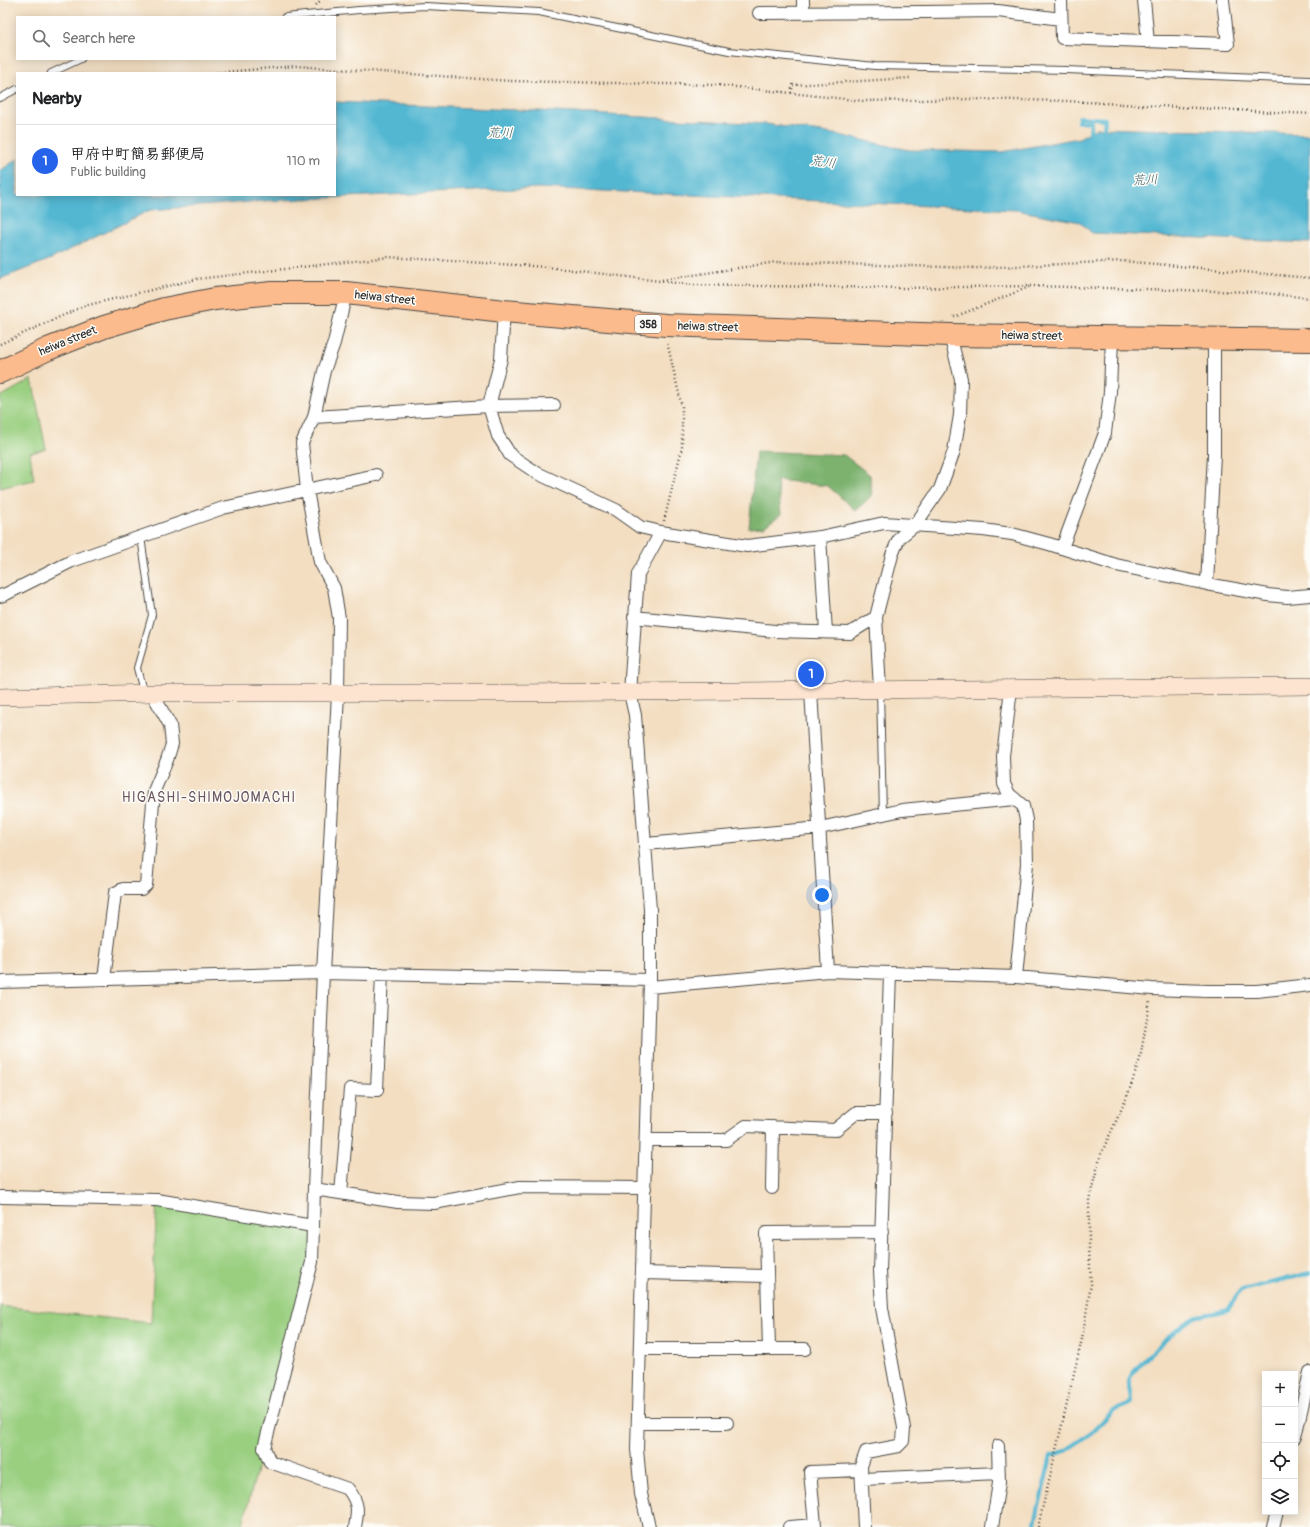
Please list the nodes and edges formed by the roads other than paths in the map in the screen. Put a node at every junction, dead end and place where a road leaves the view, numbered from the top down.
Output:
1 (803, 0) edge
2 (1061, 0) edge
3 (1144, 0) edge
4 (1222, 0) edge
5 (759, 13) dead end
6 (803, 13) junction
7 (296, 16) edge
8 (1061, 19) junction
9 (1148, 42) junction
10 (79, 60) edge
11 (53, 72) edge
12 (1310, 80) edge
13 (16, 90) edge
14 (0, 98) edge
15 (346, 293) junction
16 (504, 311) junction
17 (950, 335) junction
18 (1112, 338) junction
19 (1214, 340) junction
20 (1310, 340) edge
21 (0, 372) edge
22 (554, 405) dead end
23 (489, 406) junction
24 (314, 417) junction
25 (376, 475) dead end
26 (307, 490) junction
27 (915, 525) junction
28 (661, 532) junction
29 (141, 536) junction
30 (820, 537) junction
31 (1062, 548) junction
32 (1207, 584) junction
33 (0, 596) edge
34 (1310, 596) edge
35 (634, 617) junction
36 (876, 617) junction
37 (826, 632) junction
38 (1310, 686) edge
39 (1011, 689) junction
40 (880, 690) junction
41 (812, 691) junction
42 (148, 693) junction
43 (630, 693) junction
44 (338, 694) junction
45 (0, 697) edge
46 (1015, 798) junction
47 (883, 814) junction
48 (820, 828) junction
49 (646, 844) junction
50 (828, 971) junction
51 (323, 973) junction
52 (382, 974) junction
53 (890, 974) junction
54 (1016, 977) junction
55 (104, 979) junction
56 (0, 982) edge
57 (650, 984) junction
58 (1310, 985) edge
59 (886, 1113) junction
60 (773, 1127) junction
61 (646, 1140) junction
62 (314, 1188) junction
63 (645, 1188) junction
64 (772, 1188) dead end
65 (341, 1193) junction
66 (0, 1197) edge
67 (313, 1226) junction
68 (882, 1232) junction
69 (642, 1273) junction
70 (767, 1276) junction
71 (640, 1349) junction
72 (769, 1349) junction
73 (805, 1349) dead end
74 (1310, 1372) edge
75 (638, 1423) junction
76 (727, 1423) dead end
77 (1298, 1424) edge
78 (998, 1446) dead end
79 (999, 1473) junction
80 (861, 1475) junction
81 (1276, 1515) edge
82 (355, 1527) edge
83 (648, 1527) edge
84 (789, 1527) edge
85 (864, 1527) edge
86 (992, 1527) edge
87 (1273, 1527) edge

1 - 6 street
2 - 8 street
3 - 9 street
4 - 9 street
5 - 6 street
6 - 8 street
7 - 12 lane
8 - 9 street
10 - 11 lane
13 - 14 lane
15 - 16 highway, heiwa street / 358
15 - 21 highway, heiwa street / 358
15 - 24 street
16 - 17 highway, heiwa street / 358
16 - 23 street
17 - 18 highway, heiwa street / 358
17 - 27 street
18 - 19 highway, heiwa street / 358
18 - 31 street
19 - 20 highway, heiwa street / 358
19 - 32 street
22 - 23 street
23 - 24 street
23 - 28 street
24 - 26 street
25 - 26 street
26 - 29 street
26 - 44 street
27 - 30 street
27 - 31 street
27 - 36 street
28 - 30 street
28 - 35 street
29 - 33 street
29 - 42 lane
30 - 37 street
31 - 32 street
32 - 34 street
35 - 37 street
35 - 43 street
36 - 37 street
36 - 40 street
38 - 39 street
39 - 40 street
39 - 46 street
40 - 41 street
40 - 47 lane
41 - 43 street
41 - 48 street
42 - 44 street
42 - 45 street
42 - 55 street
43 - 44 street
43 - 49 street
44 - 51 street
46 - 47 street
46 - 54 street
47 - 48 street
48 - 49 street
48 - 50 street
49 - 57 street
50 - 53 street
50 - 57 street
51 - 52 street
51 - 55 street
51 - 62 street
52 - 57 street
52 - 65 street
53 - 54 street
53 - 59 street
54 - 58 street
55 - 56 street
57 - 61 street
59 - 60 street
59 - 68 street
60 - 61 street
60 - 64 street
61 - 63 street
62 - 65 street
62 - 67 street
63 - 65 street
63 - 69 street
66 - 67 street
67 - 82 street
68 - 70 street
68 - 80 street
69 - 70 street
69 - 71 street
70 - 72 street
71 - 72 street
71 - 75 street
72 - 73 street
74 - 77 street
75 - 76 street
75 - 83 street
78 - 79 street
79 - 80 street
79 - 86 street
80 - 84 street
80 - 85 street
81 - 87 street

